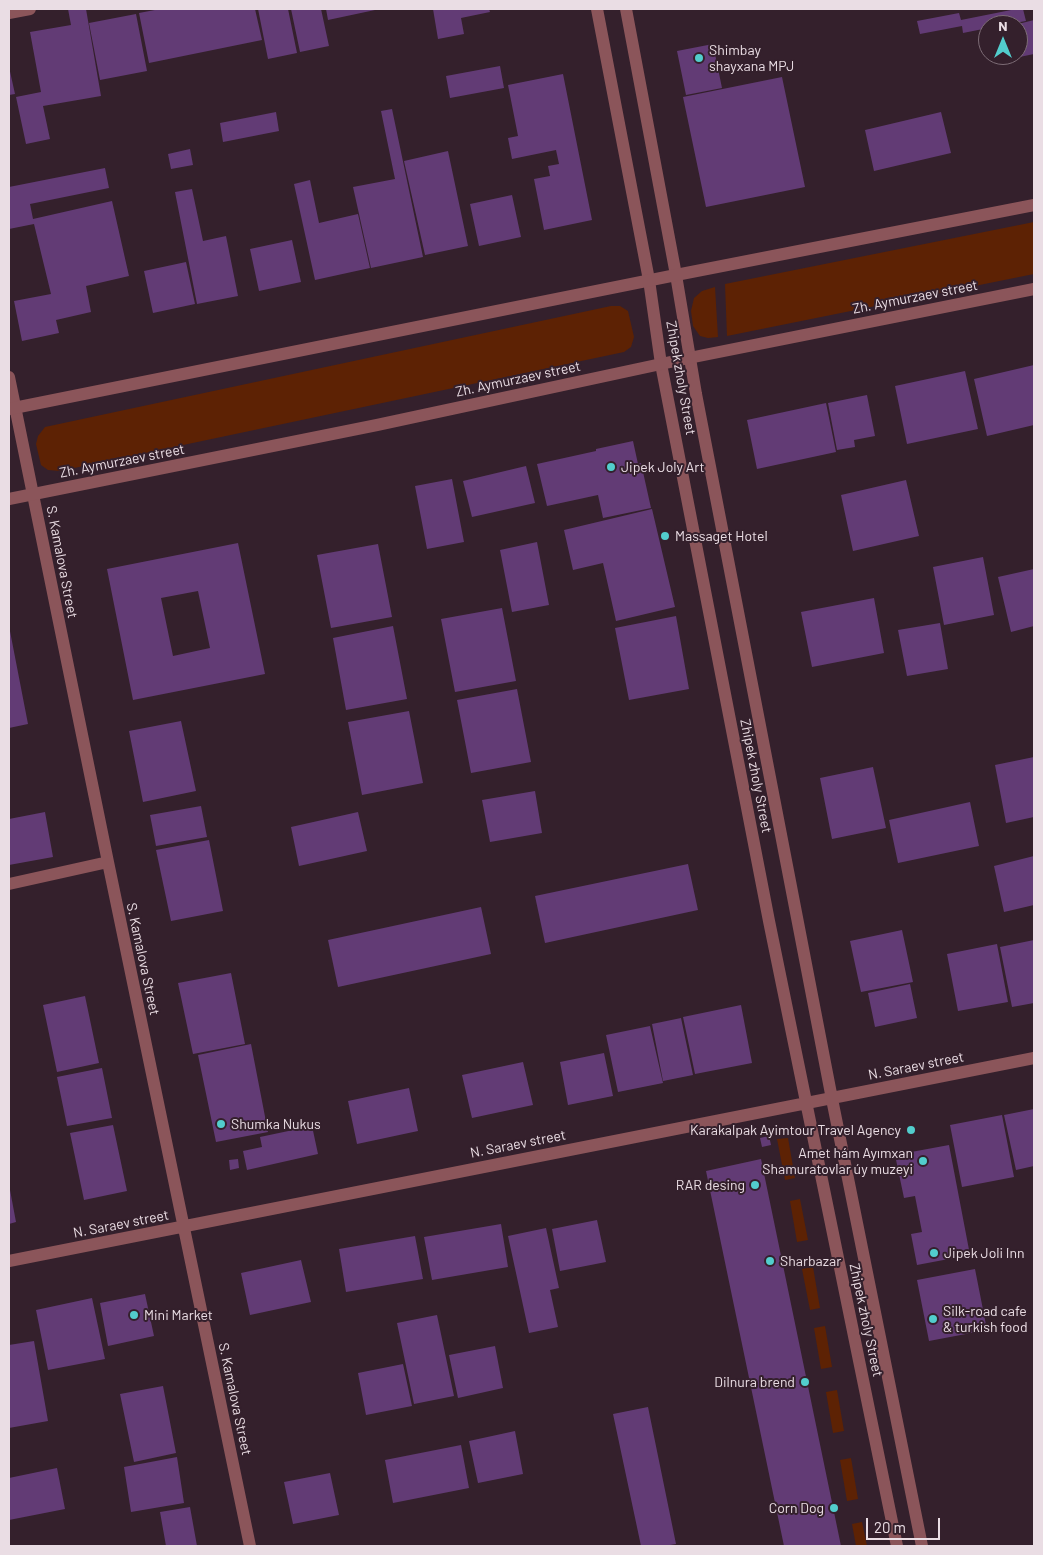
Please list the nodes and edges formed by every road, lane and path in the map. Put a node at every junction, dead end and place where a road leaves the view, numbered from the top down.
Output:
1 (30, 9) edge
2 (597, 9) edge
3 (626, 9) edge
4 (9, 13) edge
5 (1034, 205) edge
6 (676, 274) junction
7 (649, 280) junction
8 (1034, 289) edge
9 (689, 358) junction
10 (661, 364) junction
11 (9, 377) edge
12 (12, 409) edge
13 (33, 494) junction
14 (9, 499) edge
15 (108, 862) junction
16 (9, 884) edge
17 (1034, 1058) edge
18 (832, 1098) junction
19 (807, 1104) junction
20 (185, 1226) junction
21 (9, 1261) edge
22 (250, 1546) edge
23 (897, 1546) edge
24 (922, 1546) edge

1 - 4 street
2 - 7 street, Zhipek zholy Street
3 - 6 street, Zhipek zholy Street
5 - 6 street
6 - 7 street
6 - 9 street, Zhipek zholy Street
7 - 10 street, Zhipek zholy Street
7 - 12 street
8 - 9 street, Zh. Aymurzaev street
9 - 10 street, Zh. Aymurzaev street
9 - 18 street, Zhipek zholy Street
10 - 13 street, Zh. Aymurzaev street
10 - 19 street, Zhipek zholy Street
11 - 12 street, S. Kamalova Street
12 - 13 street, S. Kamalova Street
13 - 14 street, Zh. Aymurzaev street
13 - 15 street, S. Kamalova Street
15 - 16 street
15 - 20 street, S. Kamalova Street
17 - 18 street, N. Saraev street
18 - 19 street, N. Saraev street
18 - 24 street, Zhipek zholy Street
19 - 20 street, N. Saraev street
19 - 23 street, Zhipek zholy Street
20 - 21 street, N. Saraev street
20 - 22 street, S. Kamalova Street

